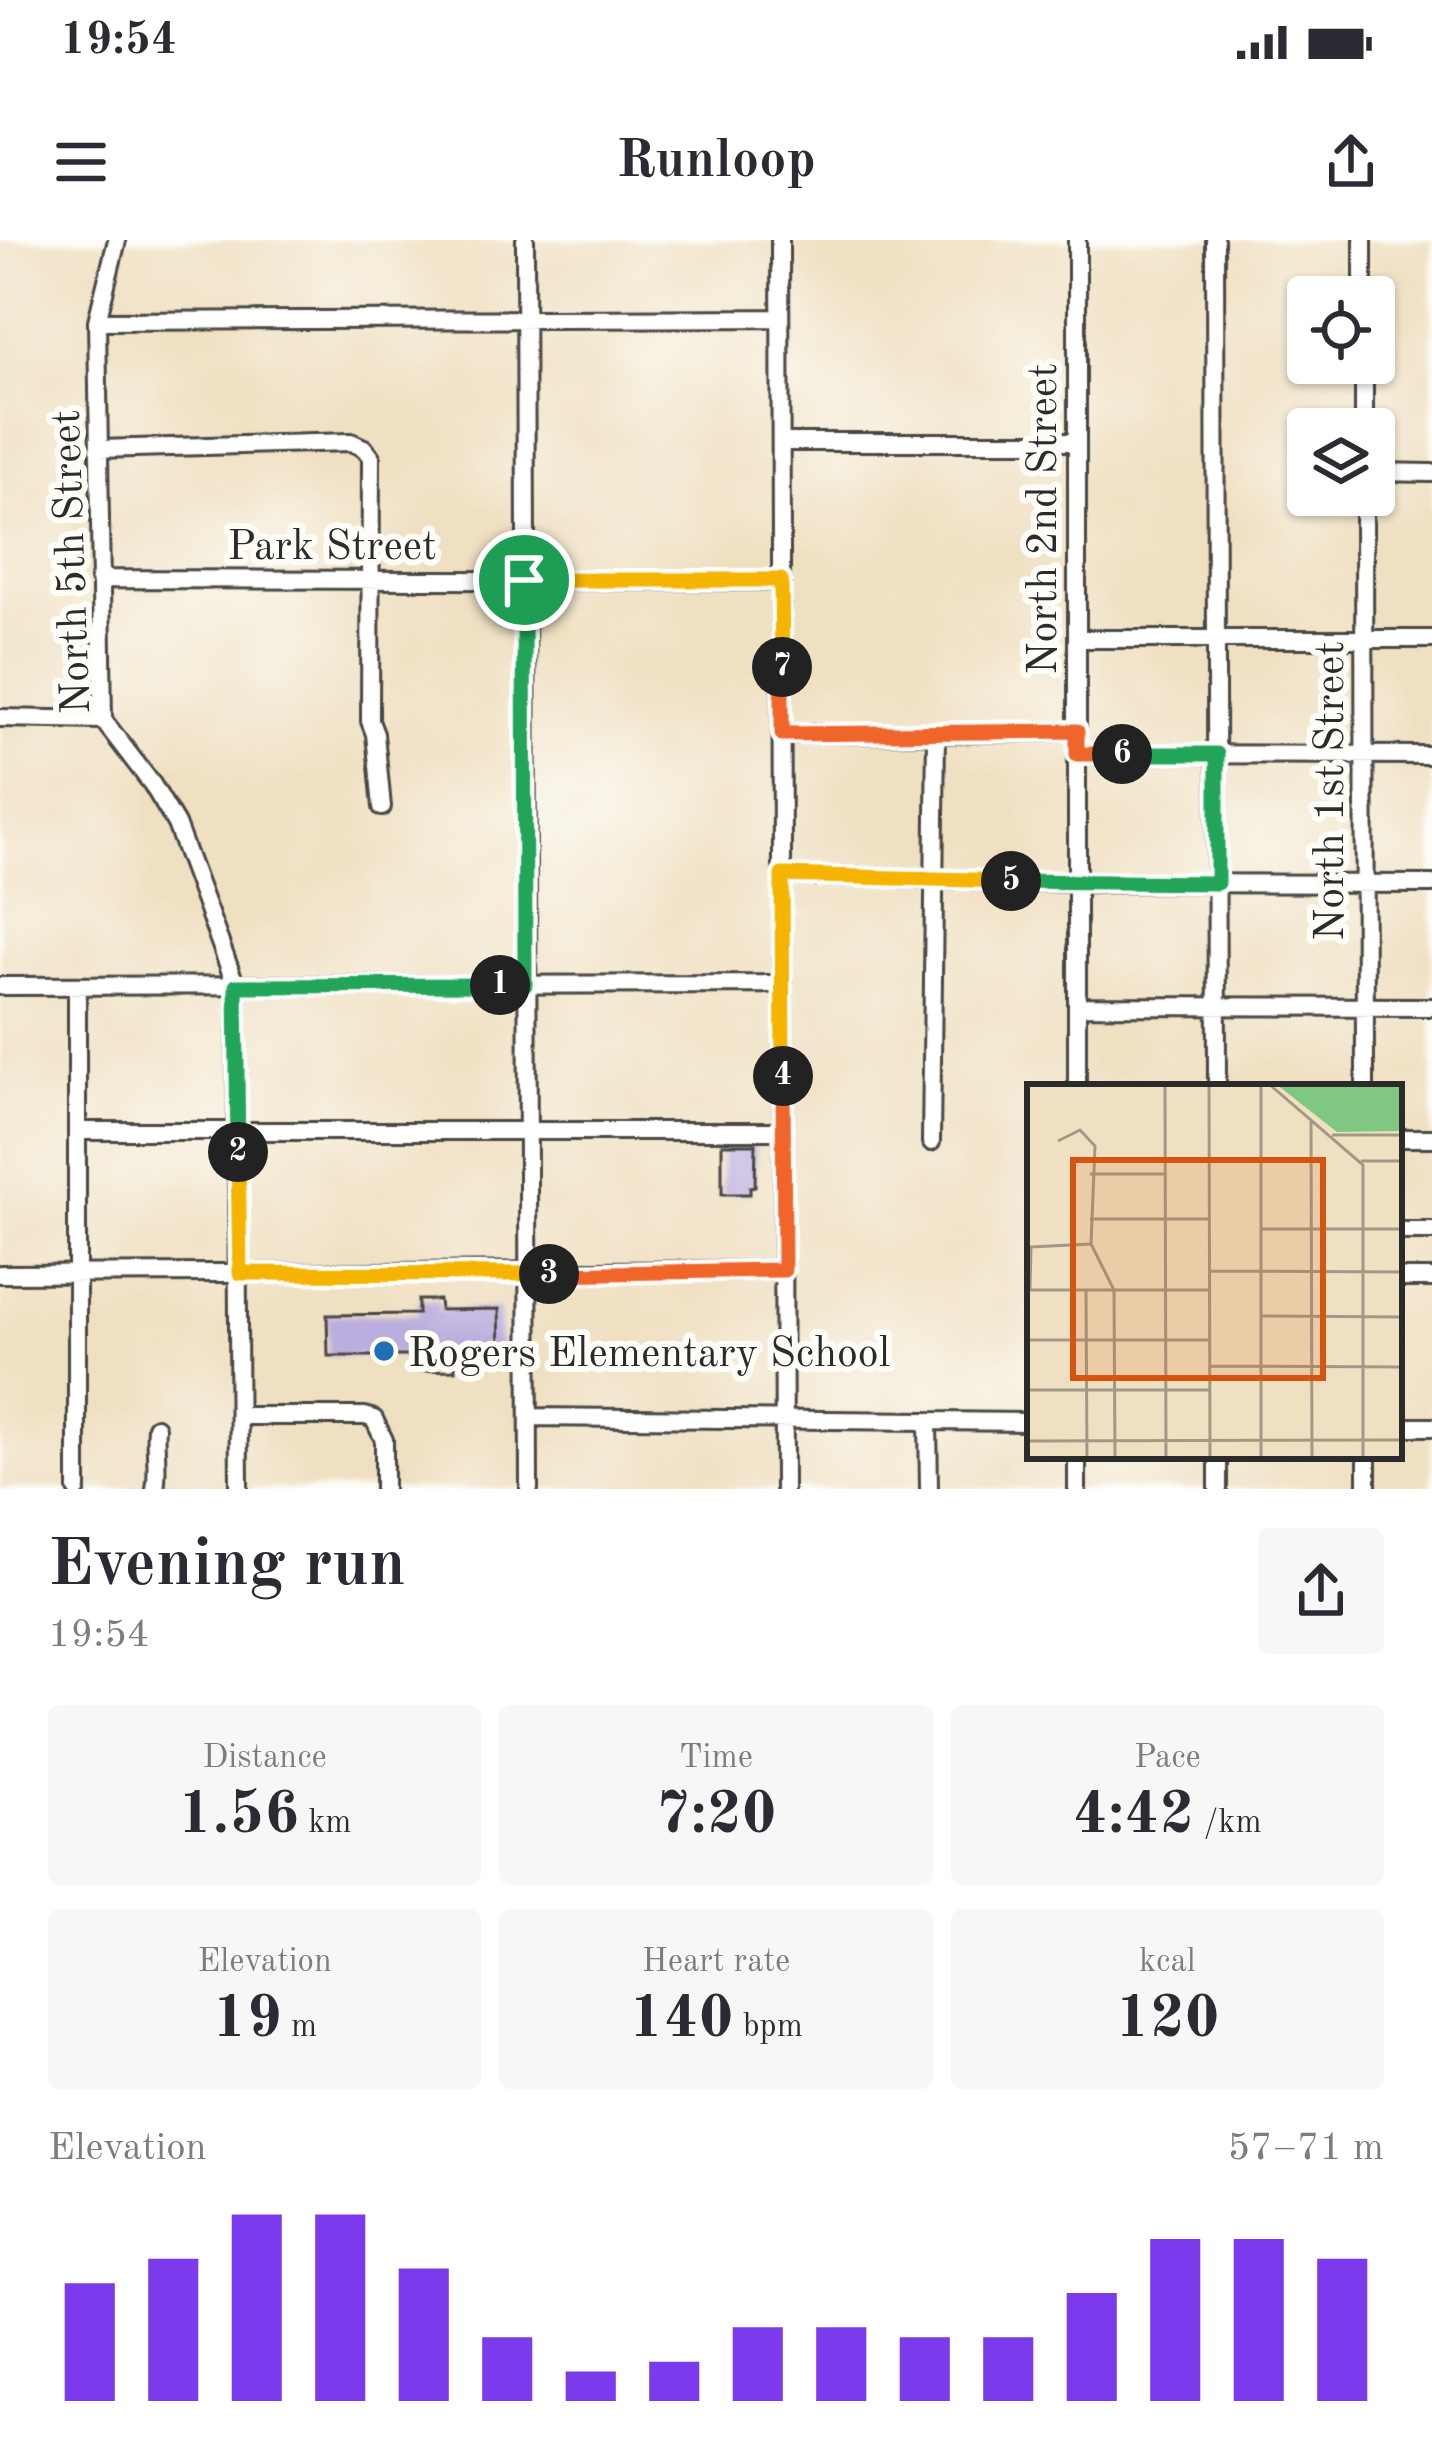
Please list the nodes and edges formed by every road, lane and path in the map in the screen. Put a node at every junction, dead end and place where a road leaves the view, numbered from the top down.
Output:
1 (117, 240) edge
2 (525, 240) edge
3 (780, 240) edge
4 (1077, 240) edge
5 (1214, 240) edge
6 (1363, 240) edge
7 (1364, 276) edge
8 (780, 318) junction
9 (526, 320) junction
10 (98, 321) junction
11 (781, 442) junction
12 (1077, 442) junction
13 (98, 449) junction
14 (1395, 472) edge
15 (1432, 472) edge
16 (1364, 516) edge
17 (99, 579) junction
18 (369, 580) junction
19 (524, 580) junction
20 (781, 580) junction
21 (1077, 639) junction
22 (1216, 639) junction
23 (1365, 639) junction
24 (1432, 639) edge
25 (0, 718) edge
26 (103, 720) junction
27 (1077, 731) junction
28 (782, 734) junction
29 (936, 734) junction
30 (1077, 754) junction
31 (1217, 754) junction
32 (1364, 755) junction
33 (1432, 755) edge
34 (382, 807) dead end
35 (782, 875) junction
36 (933, 879) junction
37 (1077, 883) junction
38 (1217, 883) junction
39 (1364, 883) junction
40 (1432, 884) edge
41 (783, 984) junction
42 (525, 985) junction
43 (0, 986) edge
44 (77, 986) junction
45 (236, 986) junction
46 (1077, 1006) junction
47 (1217, 1006) junction
48 (1364, 1007) junction
49 (1432, 1007) edge
50 (1077, 1084) edge
51 (1216, 1084) edge
52 (1365, 1084) edge
53 (77, 1131) junction
54 (238, 1131) junction
55 (783, 1131) junction
56 (528, 1132) junction
57 (931, 1142) dead end
58 (784, 1270) junction
59 (77, 1273) junction
60 (240, 1273) junction
61 (0, 1274) edge
62 (528, 1274) junction
63 (239, 1416) junction
64 (529, 1417) junction
65 (784, 1419) junction
66 (928, 1421) junction
67 (1027, 1423) edge
68 (156, 1426) dead end
69 (77, 1489) edge
70 (155, 1489) edge
71 (239, 1489) edge
72 (384, 1489) edge
73 (529, 1489) edge
74 (784, 1489) edge
75 (928, 1489) edge

1 - 10 street, North 5th Street
2 - 9 street
3 - 8 street
4 - 12 street, North 2nd Street
5 - 22 street
6 - 7 street
8 - 9 street
8 - 11 street
9 - 10 street
9 - 19 street
10 - 13 street, North 5th Street
11 - 12 street
11 - 20 street
12 - 21 street, North 2nd Street
13 - 17 street, North 5th Street
13 - 18 street
14 - 15 street
16 - 23 street, North 1st Street
17 - 18 street, Park Street
17 - 26 street, North 5th Street
18 - 19 street, Park Street
18 - 34 street
19 - 20 street, Park Street
19 - 42 street
20 - 28 street
21 - 22 street
21 - 27 street, North 2nd Street
22 - 23 street
22 - 31 street
23 - 24 street
23 - 32 street, North 1st Street
25 - 26 street
26 - 45 street, North 5th Street
27 - 29 street
27 - 30 street, North 2nd Street
28 - 29 street
28 - 35 street
29 - 36 street
30 - 31 street
30 - 37 street, North 2nd Street
31 - 32 street
31 - 38 street
32 - 33 street
32 - 39 street, North 1st Street
35 - 36 street
35 - 41 street
36 - 37 street
36 - 57 street
37 - 38 street
37 - 46 street, North 2nd Street
38 - 39 street
38 - 47 street
39 - 40 street
39 - 48 street, North 1st Street
41 - 42 street
41 - 55 street
42 - 45 street
42 - 56 street
43 - 44 street
44 - 45 street
44 - 53 street
45 - 54 street, North 5th Street
46 - 47 street
46 - 50 street, North 2nd Street
47 - 48 street
47 - 51 street
48 - 49 street
48 - 52 street, North 1st Street
53 - 54 street
53 - 59 street
54 - 56 street
54 - 60 street, North 5th Street
55 - 56 street
55 - 58 street
56 - 62 street
58 - 62 street
58 - 65 street
59 - 60 street
59 - 61 street
59 - 69 street
60 - 62 street
60 - 63 street, North 5th Street
62 - 64 street
63 - 71 street, North 5th Street
63 - 72 street
64 - 65 street
64 - 73 street
65 - 66 street
65 - 74 street
66 - 67 street
66 - 75 street
68 - 70 street

